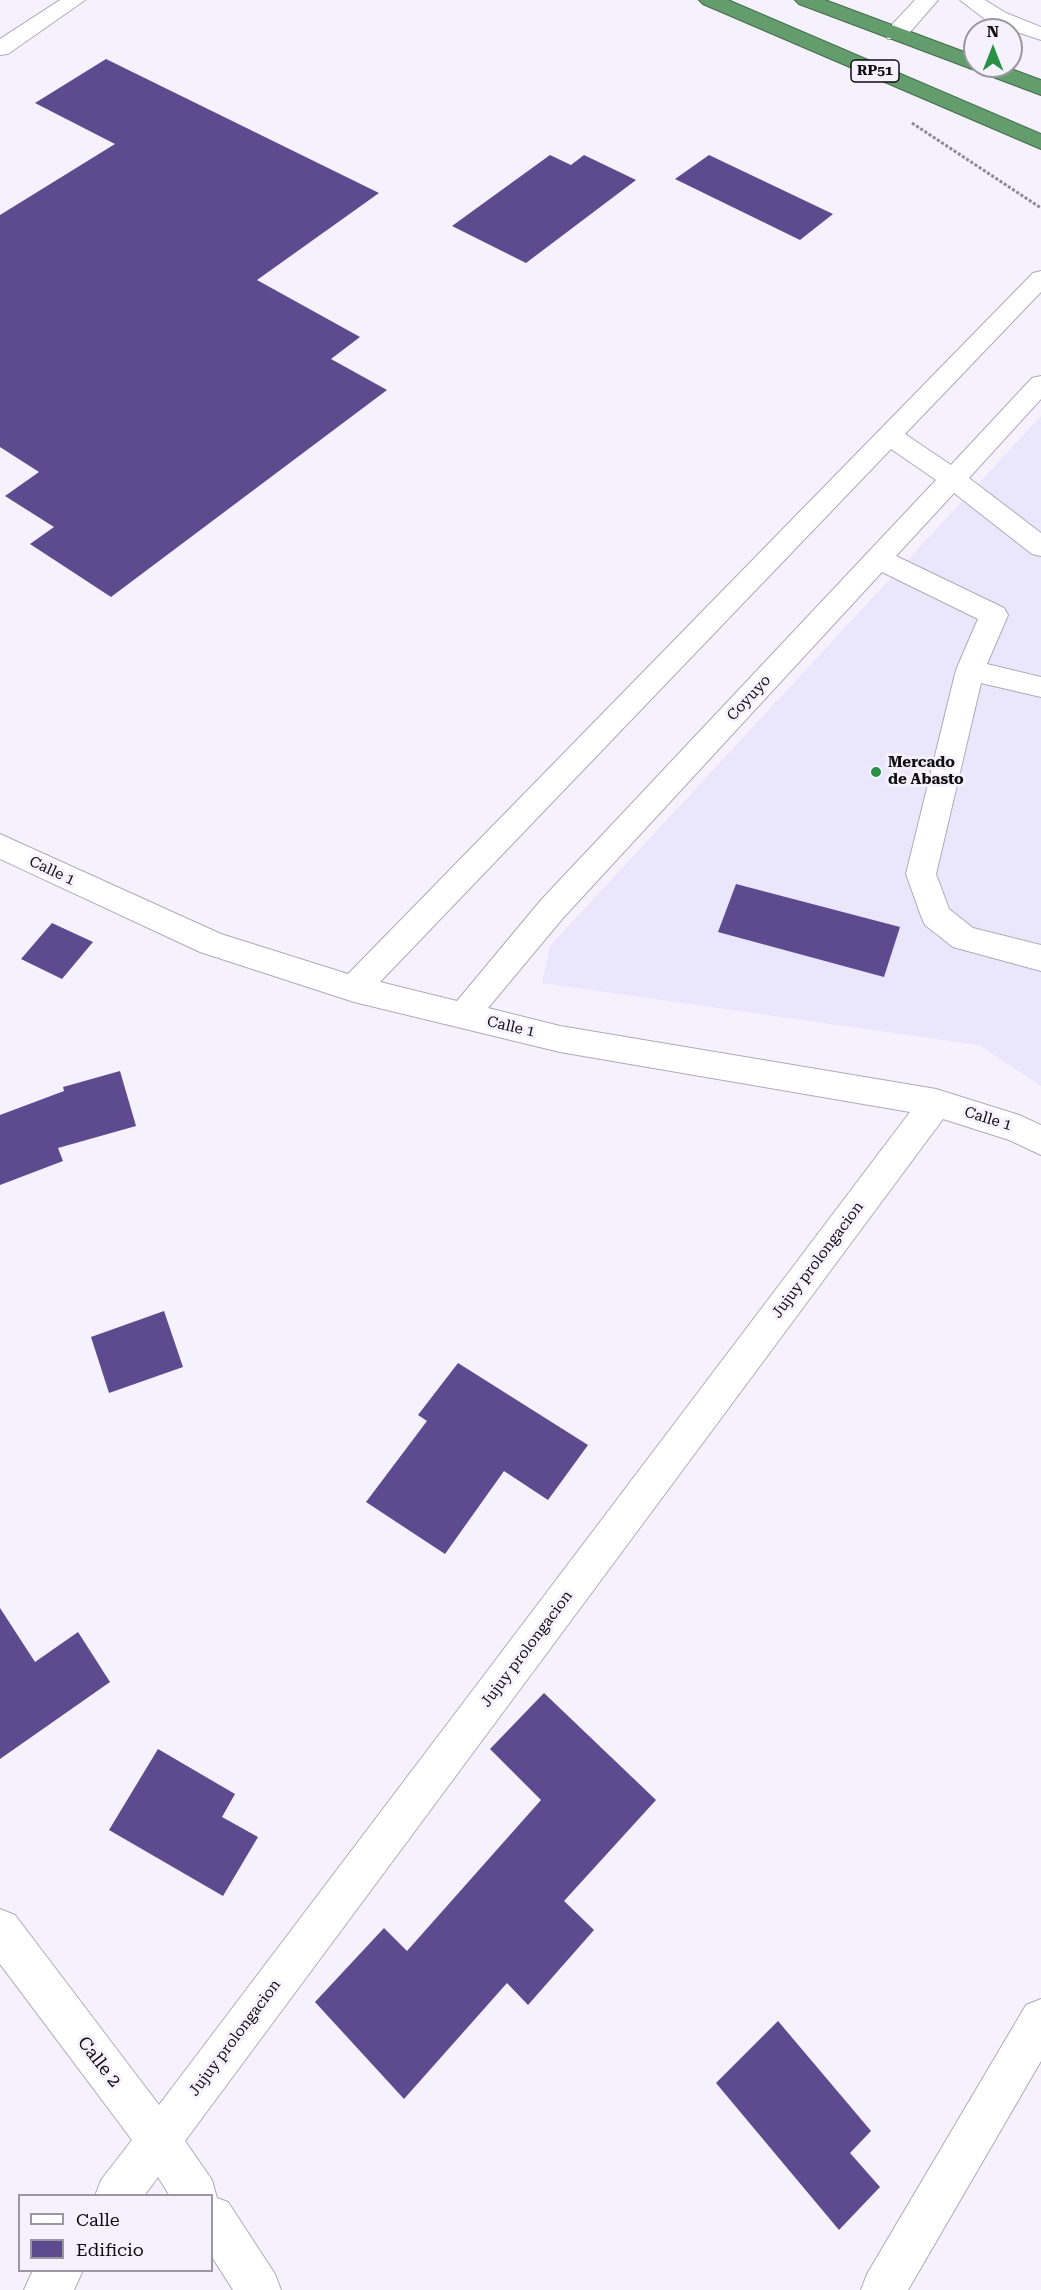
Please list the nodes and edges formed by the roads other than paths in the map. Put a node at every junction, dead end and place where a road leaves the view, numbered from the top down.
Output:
1 (74, 0) edge
2 (710, 0) edge
3 (806, 0) edge
4 (927, 0) edge
5 (971, 0) edge
6 (896, 34) junction
7 (1041, 34) edge
8 (0, 49) edge
9 (963, 59) edge
10 (1015, 78) edge
11 (1041, 88) edge
12 (1041, 142) edge
13 (1041, 278) edge
14 (1041, 384) edge
15 (890, 436) junction
16 (953, 479) junction
17 (1041, 547) edge
18 (879, 559) junction
19 (970, 670) junction
20 (1041, 687) edge
21 (0, 846) edge
22 (1041, 958) edge
23 (354, 989) junction
24 (464, 1016) junction
25 (936, 1103) junction
26 (1041, 1141) edge
27 (0, 1930) edge
28 (1041, 2020) edge
29 (159, 2140) junction
30 (118, 2194) edge
31 (195, 2194) edge
32 (213, 2220) edge
33 (59, 2272) edge
34 (46, 2290) edge
35 (260, 2290) edge
36 (883, 2290) edge

1 - 8 street
2 - 12 highway, RP51
3 - 6 highway
4 - 6 street
5 - 7 street
6 - 9 highway
10 - 11 highway
13 - 15 street
14 - 16 street, Coyuyo
15 - 16 street
15 - 23 street
16 - 17 street
16 - 18 street, Coyuyo
18 - 19 street
18 - 24 street, Coyuyo
19 - 20 street
19 - 22 street
21 - 23 street, Calle 1
23 - 24 street, Calle 1
24 - 25 street, Calle 1
25 - 26 street, Calle 1
25 - 29 street, Jujuy prolongacion
27 - 29 street, Calle 2
28 - 36 street
29 - 30 street, Jujuy prolongacion
29 - 31 street, Calle 2
32 - 35 street
33 - 34 street

